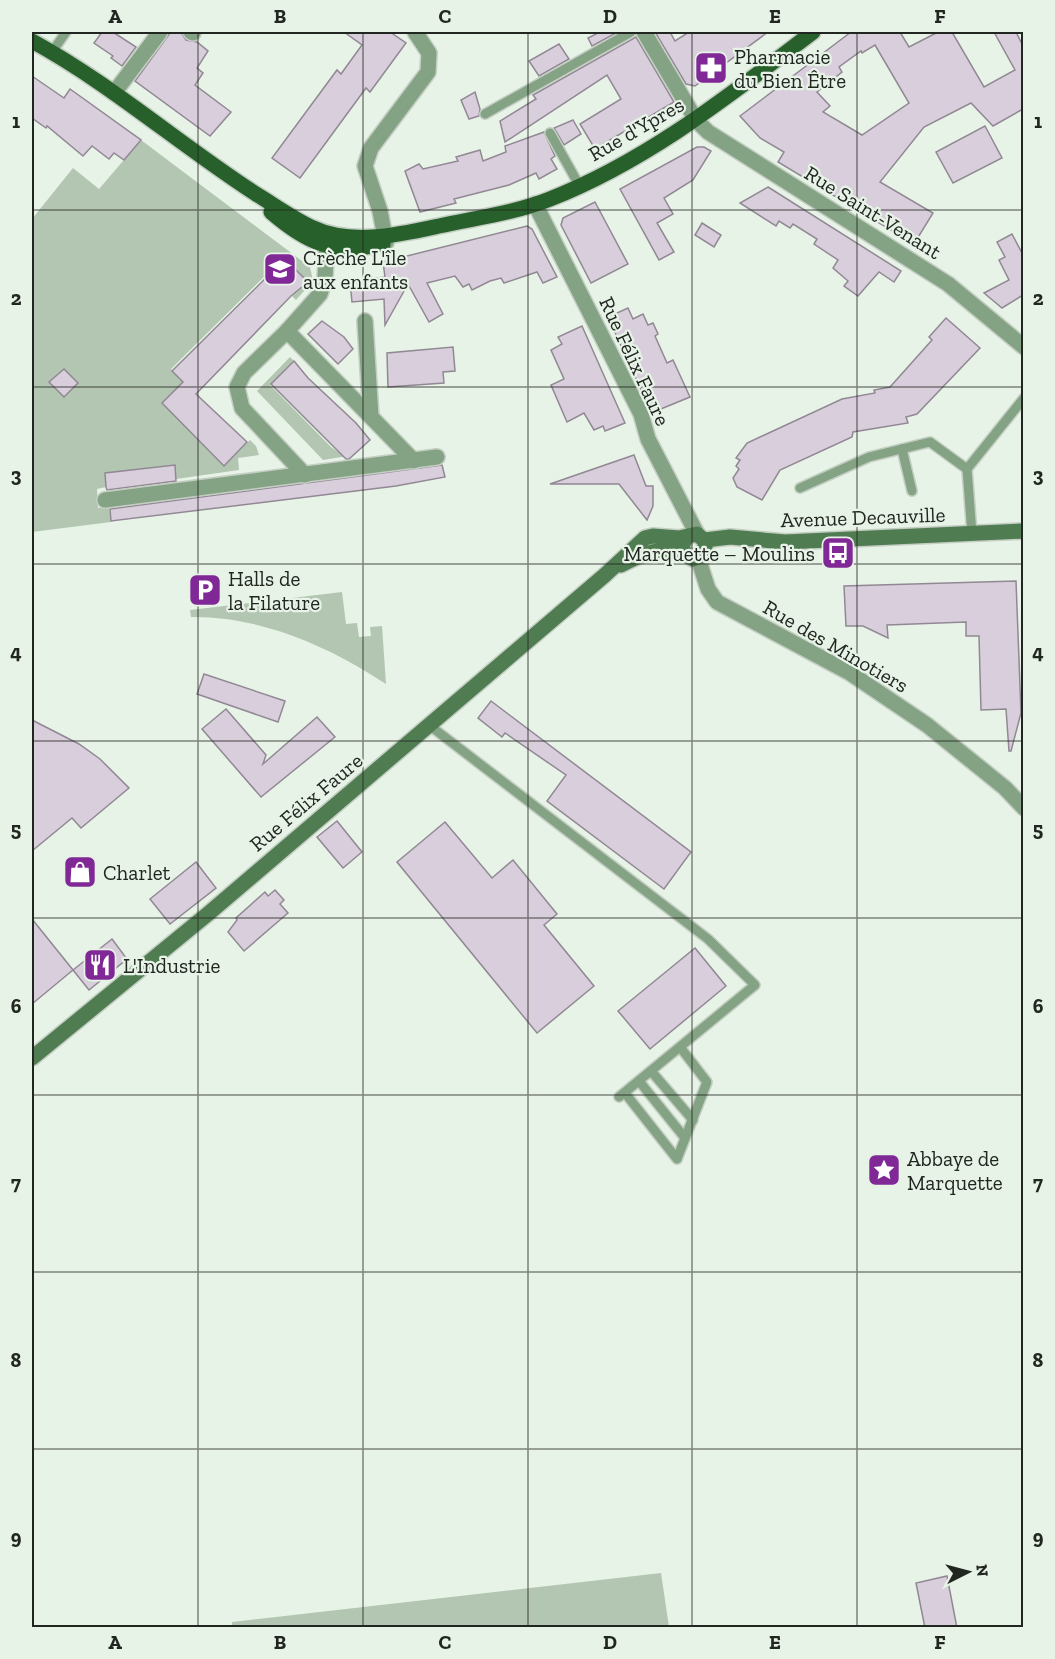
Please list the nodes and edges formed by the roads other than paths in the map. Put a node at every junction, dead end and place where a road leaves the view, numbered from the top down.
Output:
1 (66, 32) edge
2 (160, 32) edge
3 (415, 32) edge
4 (631, 32) edge
5 (644, 32) edge
6 (813, 32) edge
7 (32, 41) edge
8 (52, 52) junction
9 (114, 93) junction
10 (485, 114) dead end
11 (696, 120) junction
12 (550, 133) dead end
13 (579, 185) junction
14 (536, 204) junction
15 (327, 239) junction
16 (386, 239) junction
17 (365, 321) dead end
18 (287, 331) junction
19 (1020, 340) edge
20 (1022, 402) edge
21 (371, 417) junction
22 (903, 449) junction
23 (437, 457) dead end
24 (414, 461) junction
25 (967, 469) junction
26 (305, 475) junction
27 (800, 488) dead end
28 (912, 491) dead end
29 (105, 500) dead end
30 (1023, 531) edge
31 (972, 534) junction
32 (694, 544) junction
33 (429, 725) junction
34 (1023, 808) edge
35 (680, 1047) junction
36 (32, 1058) edge
37 (651, 1071) junction
38 (639, 1081) junction
39 (693, 1120) junction
40 (685, 1138) junction

1 - 8 lane
2 - 9 street
3 - 16 street
4 - 10 lane
5 - 11 street, Rue Saint-Venant
6 - 11 main road, Rue d'Ypres
7 - 8 main road, Rue d'Ypres
8 - 9 main road, Rue d'Ypres
9 - 15 main road, Rue d'Ypres
11 - 13 main road, Rue d'Ypres
11 - 19 street, Rue Saint-Venant
12 - 13 lane
13 - 14 main road, Rue d'Ypres
14 - 16 main road, Rue d'Ypres
14 - 32 street, Rue Félix Faure
15 - 16 main road, Rue d'Ypres
15 - 18 street
17 - 21 street
18 - 21 street
18 - 26 street
20 - 25 lane
21 - 24 street
22 - 25 lane
22 - 27 lane
22 - 28 lane
23 - 24 street
24 - 26 street
25 - 31 lane
26 - 29 street
30 - 31 street, Avenue Decauville
31 - 32 street, Avenue Decauville
32 - 33 street, Rue Félix Faure
32 - 34 street, Rue des Minotiers
33 - 35 lane
33 - 36 street, Rue Félix Faure
35 - 37 lane
35 - 39 lane
37 - 38 lane
37 - 39 lane
38 - 40 lane
38 - 40 lane
39 - 40 lane

